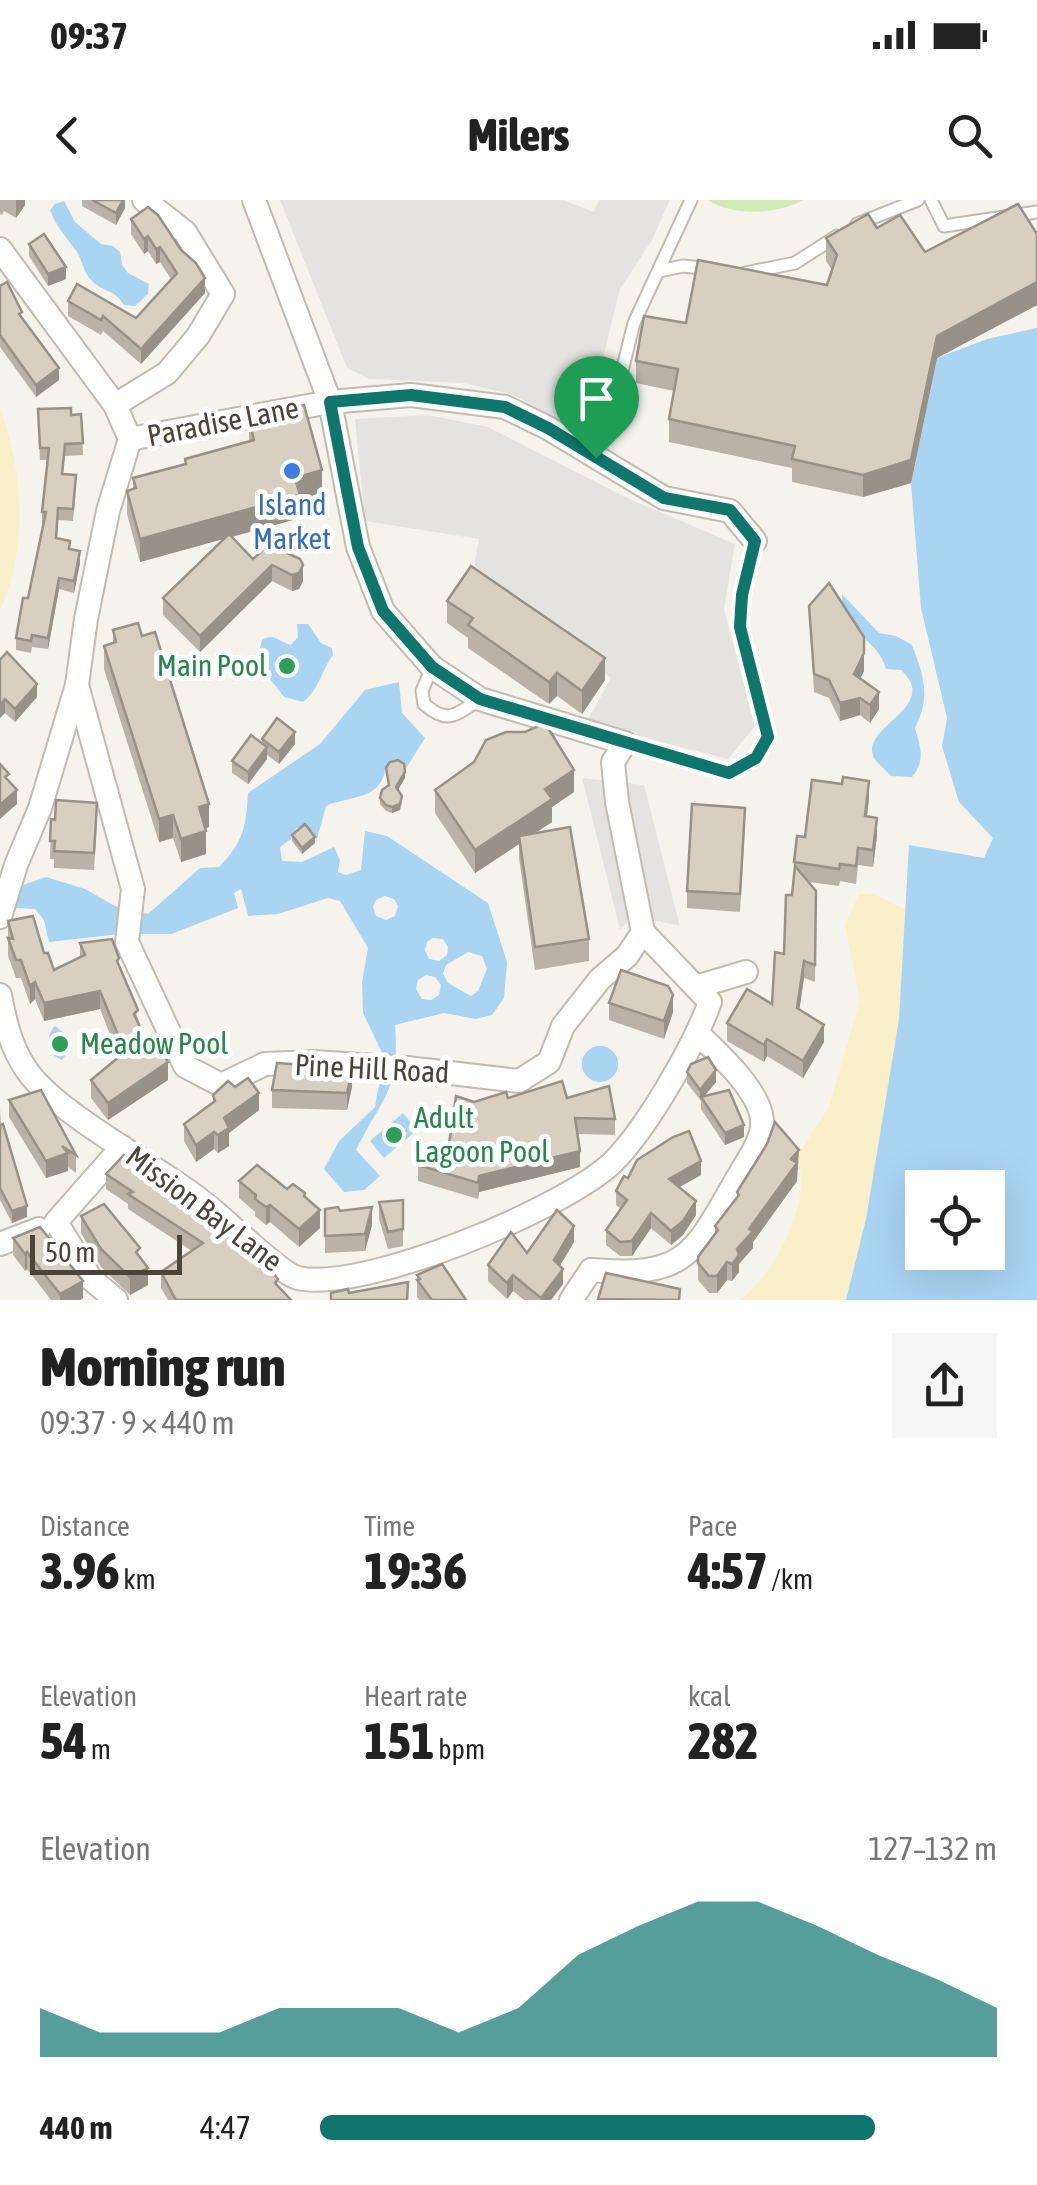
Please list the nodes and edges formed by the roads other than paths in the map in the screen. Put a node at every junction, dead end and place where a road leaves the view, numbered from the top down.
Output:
1 (144, 200) edge
2 (254, 200) edge
3 (691, 200) edge
4 (918, 200) edge
5 (931, 200) edge
6 (1037, 212) edge
7 (0, 249) edge
8 (659, 271) junction
9 (330, 402) junction
10 (115, 404) junction
11 (130, 439) junction
12 (596, 458) junction
13 (755, 541) joint
14 (432, 667) junction
15 (77, 685) junction
16 (480, 699) junction
17 (624, 744) junction
18 (8, 862) edge
19 (0, 915) edge
20 (643, 932) junction
21 (746, 972) dead end
22 (696, 987) junction
23 (0, 995) edge
24 (698, 1034) junction
25 (122, 1146) junction
26 (56, 1222) junction
27 (0, 1244) edge
28 (116, 1300) edge
29 (571, 1300) edge

1 - 10 street
2 - 9 street
3 - 8 lane
4 - 8 lane
5 - 6 lane
7 - 10 street
8 - 12 lane
9 - 11 street, Paradise Lane
9 - 12 street, Paradise Lane
9 - 14 street
10 - 11 street
11 - 15 street
12 - 13 street, Paradise Lane
13 - 17 lane
14 - 16 street
14 - 16 lane
15 - 18 street
15 - 20 street, Pine Hill Road
16 - 17 street
17 - 20 street
18 - 19 street
20 - 22 street
21 - 22 street
22 - 24 street, Mission Bay Lane
23 - 25 street, Mission Bay Lane
24 - 25 street, Mission Bay Lane
24 - 29 street
25 - 26 street
26 - 27 street
26 - 28 street

